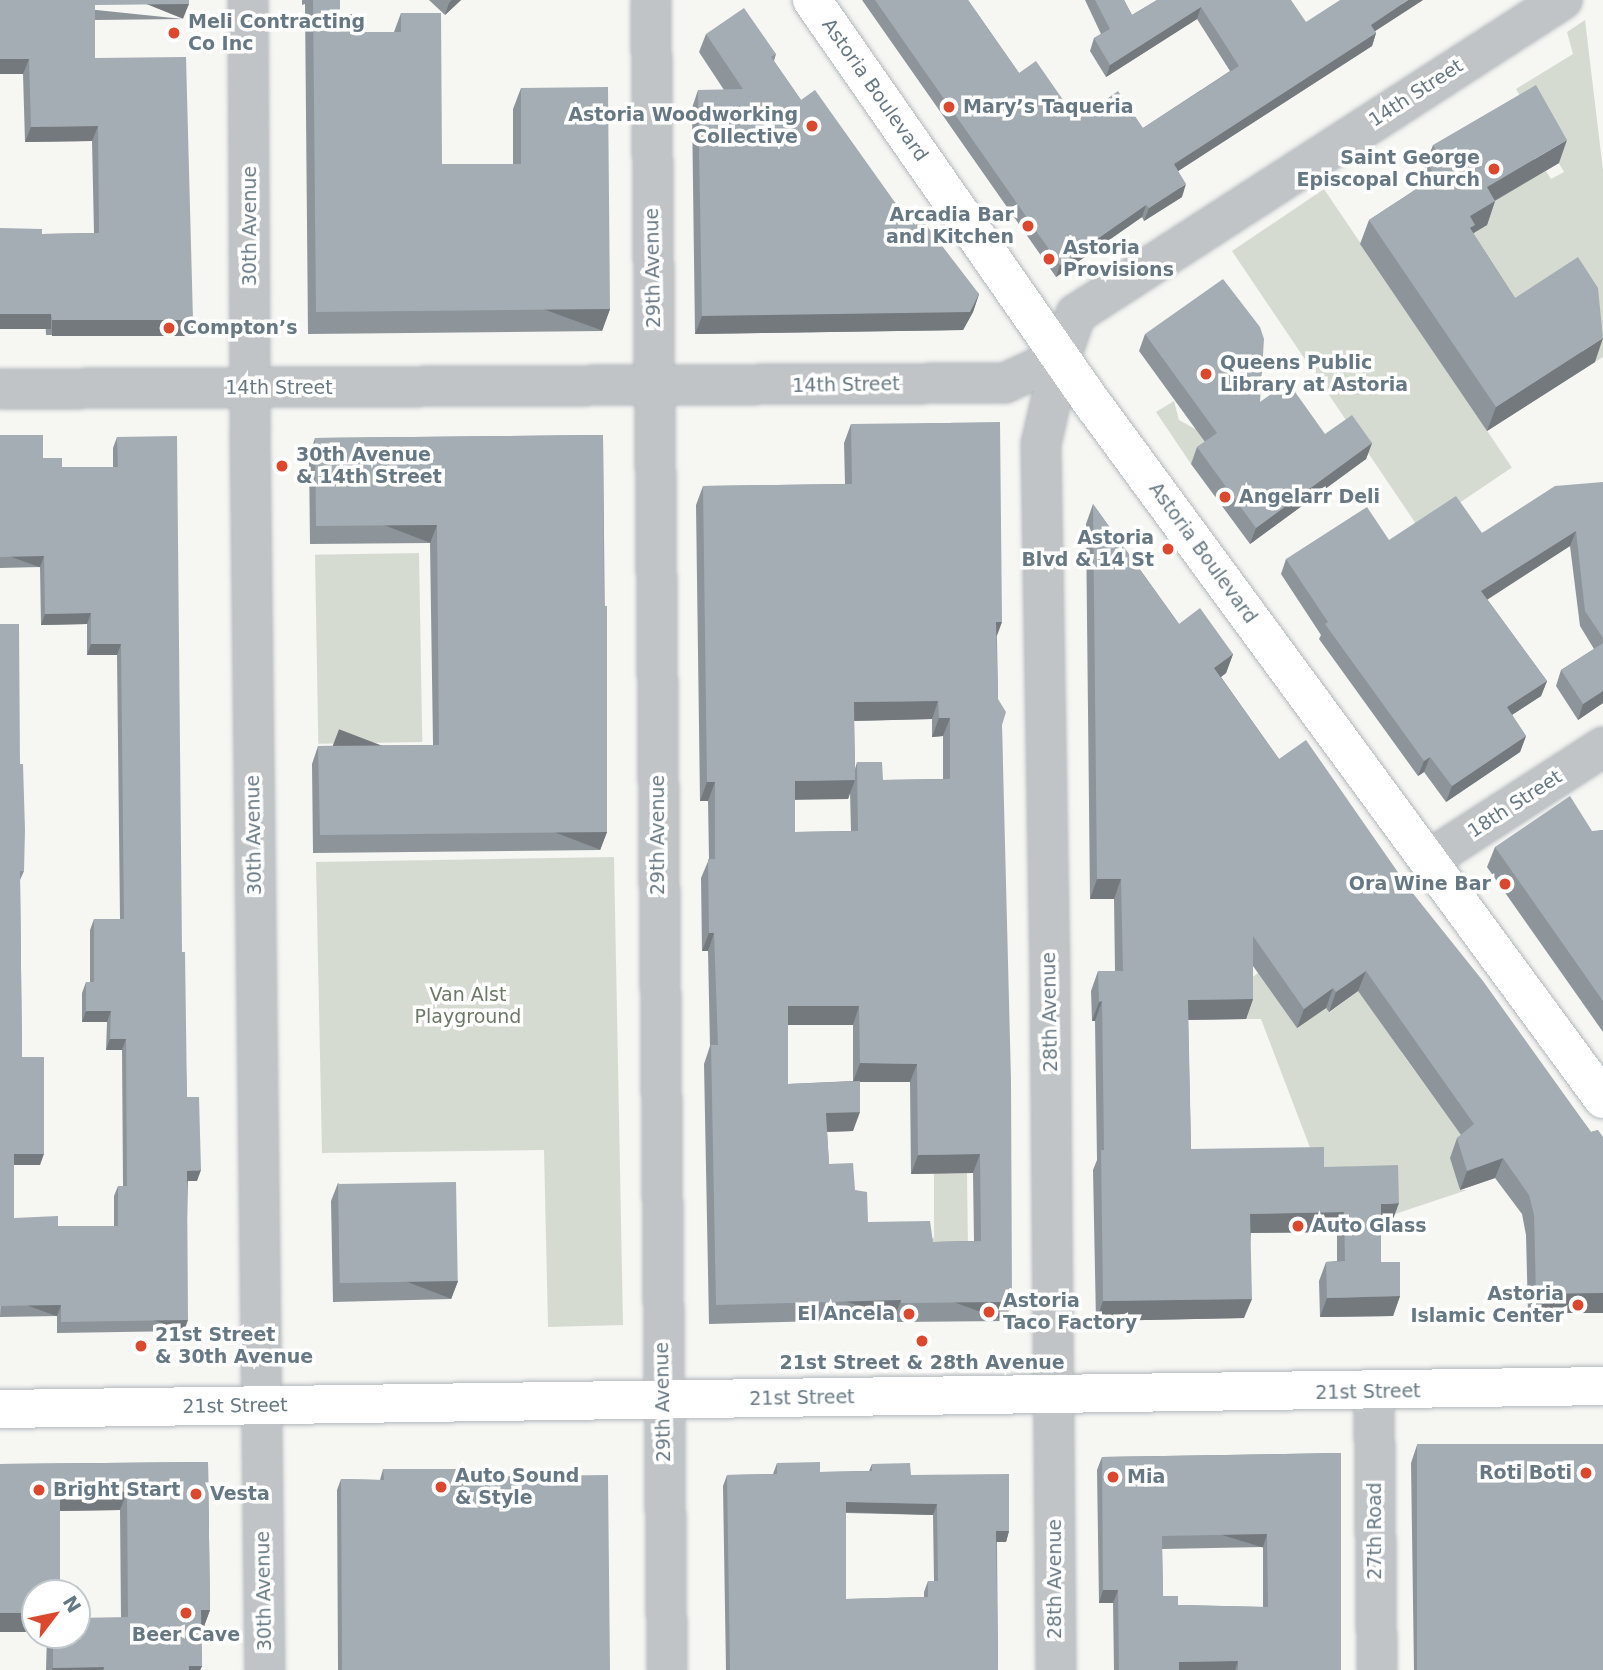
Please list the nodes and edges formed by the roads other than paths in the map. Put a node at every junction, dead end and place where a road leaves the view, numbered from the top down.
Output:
1 (248, 0) edge
2 (651, 0) edge
3 (812, 0) edge
4 (1562, 0) edge
5 (1061, 357) junction
6 (654, 386) junction
7 (250, 388) junction
8 (0, 389) edge
9 (1603, 747) edge
10 (1427, 861) junction
11 (1603, 1099) edge
12 (1603, 1386) edge
13 (1374, 1392) junction
14 (1054, 1396) junction
15 (662, 1399) junction
16 (260, 1406) junction
17 (0, 1409) edge
18 (265, 1670) edge
19 (667, 1670) edge
20 (1056, 1670) edge
21 (1377, 1670) edge

1 - 7 street, 30th Avenue
2 - 6 street, 29th Avenue
3 - 5 main road, Astoria Boulevard
4 - 5 street, 14th Street
5 - 6 street, 14th Street
5 - 10 main road, Astoria Boulevard
5 - 14 street, 28th Avenue
6 - 7 street, 14th Street
6 - 15 street, 29th Avenue
7 - 8 street, 14th Street
7 - 16 street, 30th Avenue
9 - 10 street, 18th Street
10 - 11 main road, Astoria Boulevard
12 - 13 main road, 21st Street
13 - 14 main road, 21st Street
13 - 21 street, 27th Road
14 - 15 main road, 21st Street
14 - 20 street, 28th Avenue
15 - 16 main road, 21st Street
15 - 19 street, 29th Avenue
16 - 17 main road, 21st Street
16 - 18 street, 30th Avenue

